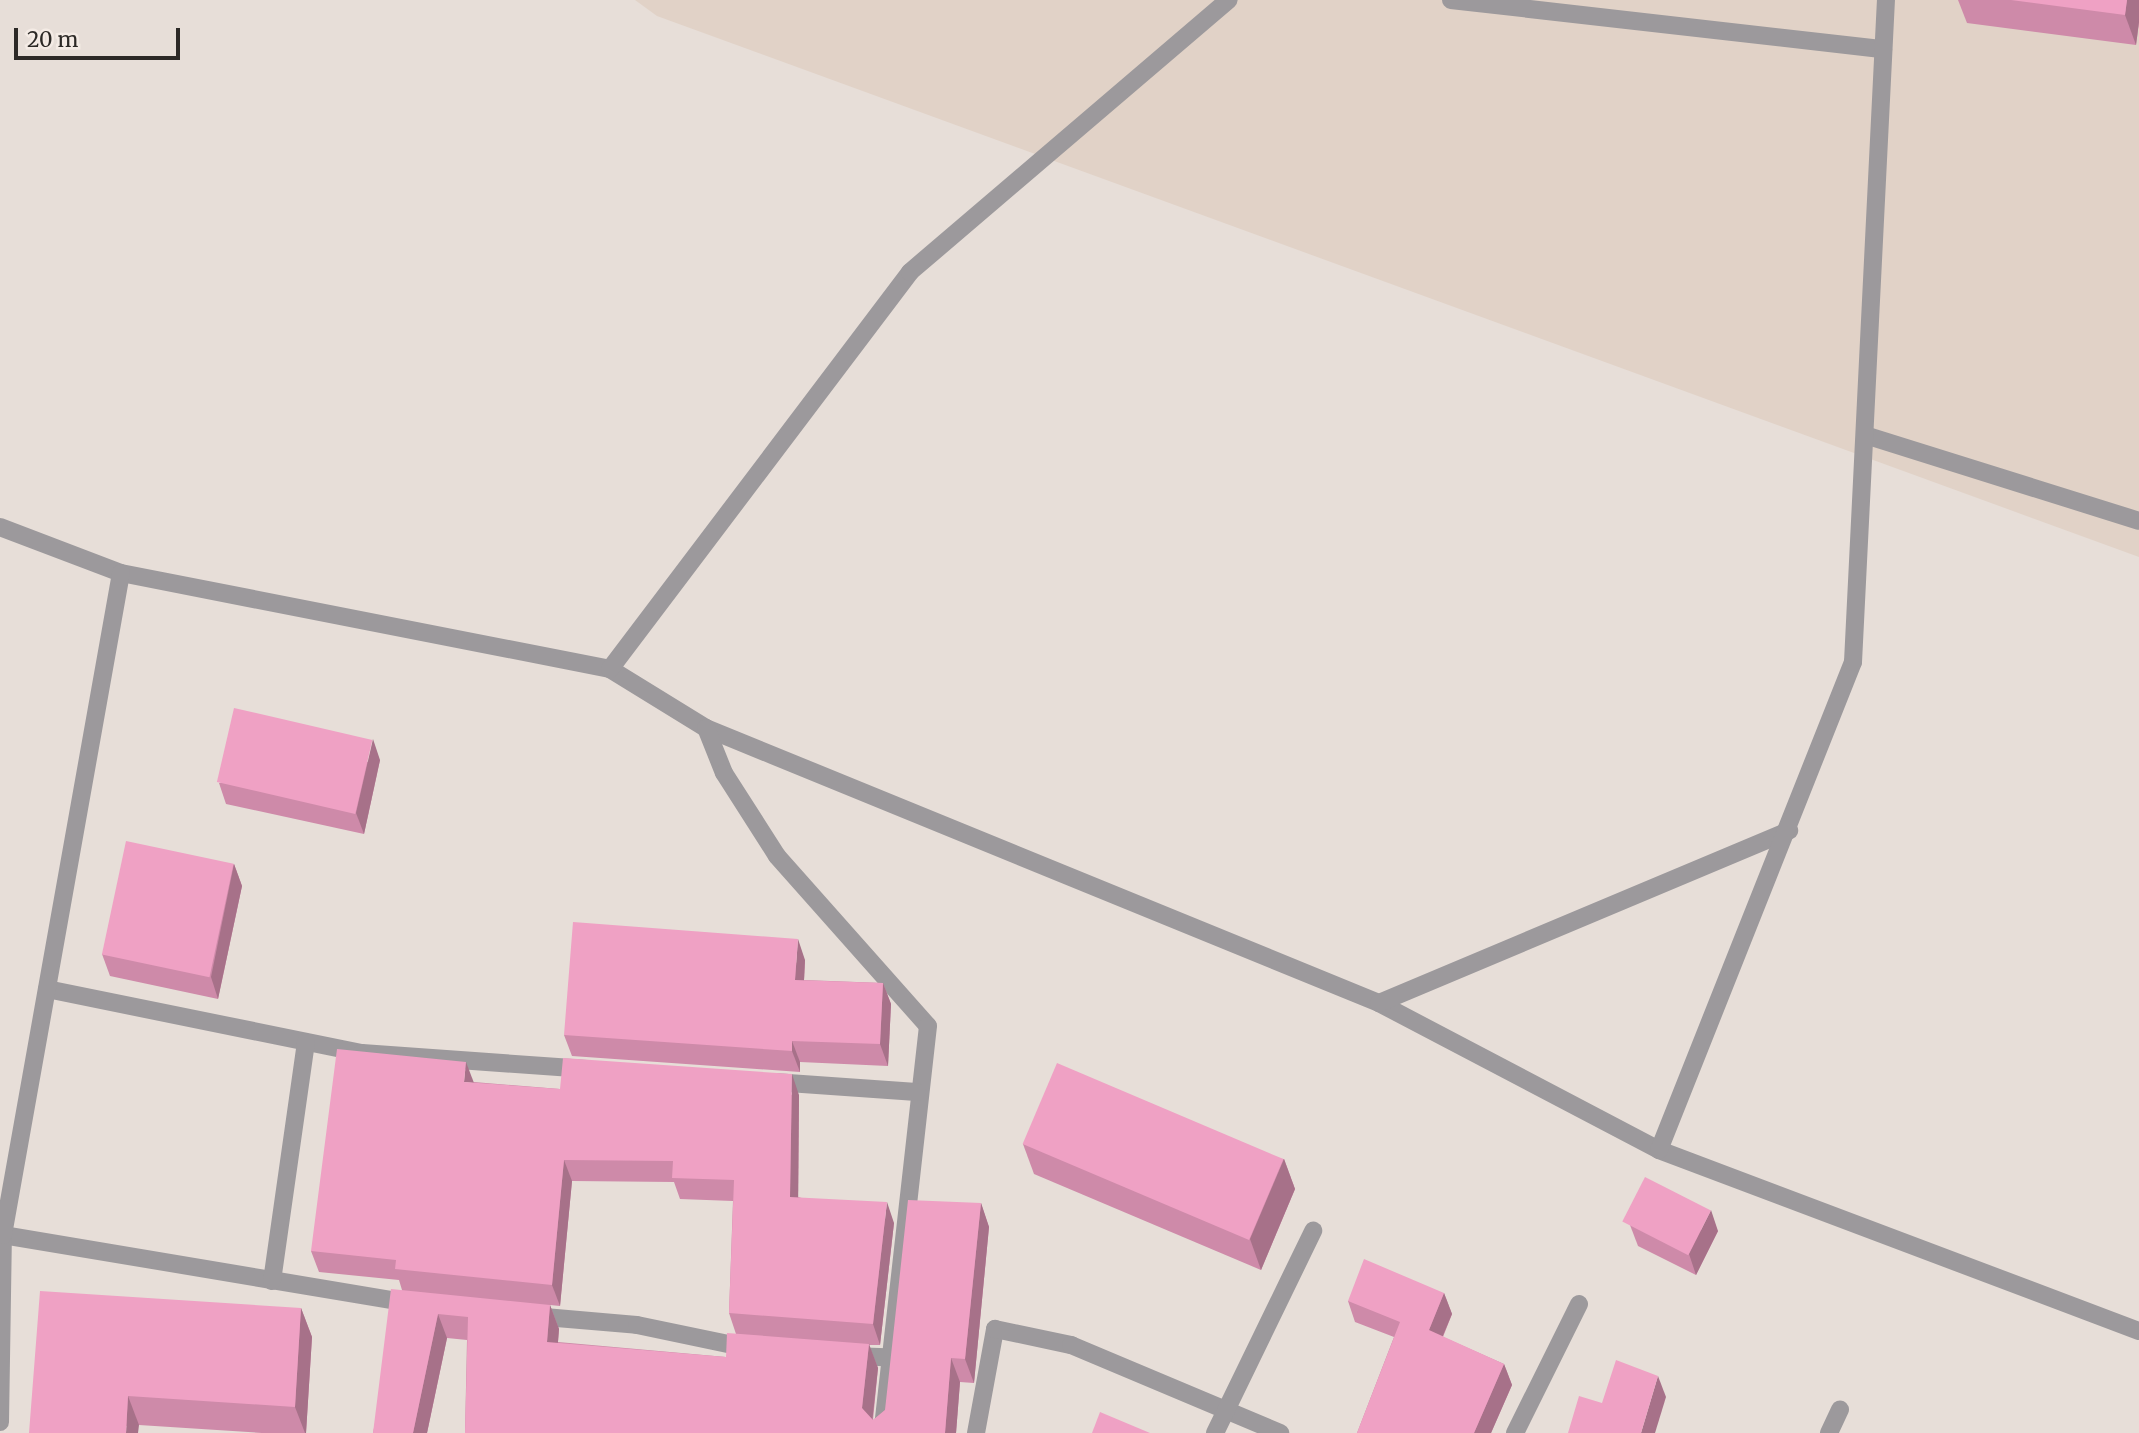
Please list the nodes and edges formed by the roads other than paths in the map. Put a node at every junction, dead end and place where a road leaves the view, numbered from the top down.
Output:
1 (1229, 0) edge
2 (1451, 0) edge
3 (1886, 0) edge
4 (1883, 49) junction
5 (1865, 435) junction
6 (2139, 521) edge
7 (0, 527) edge
8 (121, 573) junction
9 (610, 669) junction
10 (706, 728) junction
11 (1789, 831) junction
12 (47, 989) junction
13 (1379, 1003) junction
14 (306, 1042) junction
15 (612, 1071) edge
16 (751, 1080) edge
17 (917, 1092) junction
18 (1659, 1150) junction
19 (1313, 1231) dead end
20 (3, 1235) junction
21 (272, 1281) junction
22 (1579, 1304) dead end
23 (433, 1306) edge
24 (511, 1315) edge
25 (2139, 1331) edge
26 (766, 1352) edge
27 (833, 1355) edge
28 (886, 1357) junction
29 (1227, 1406) junction
30 (1840, 1409) dead end
31 (0, 1422) edge
32 (882, 1433) edge
33 (976, 1433) edge
34 (1215, 1433) edge
35 (1280, 1433) edge
36 (1515, 1433) edge
37 (1829, 1433) edge

1 - 9 street
2 - 4 street
3 - 4 street
4 - 5 street
5 - 6 street
5 - 11 street
7 - 8 street
8 - 9 street
8 - 12 street
9 - 10 street
10 - 13 street
10 - 17 street
11 - 13 street
11 - 18 street
12 - 14 street
12 - 20 street
13 - 18 street
14 - 15 street
14 - 21 street
16 - 17 street
17 - 28 street
18 - 25 street
19 - 29 street
20 - 21 street
20 - 31 street
21 - 23 street
22 - 36 street
24 - 26 street
27 - 28 street
28 - 32 street
29 - 33 street
29 - 34 street
29 - 35 street
30 - 37 street

